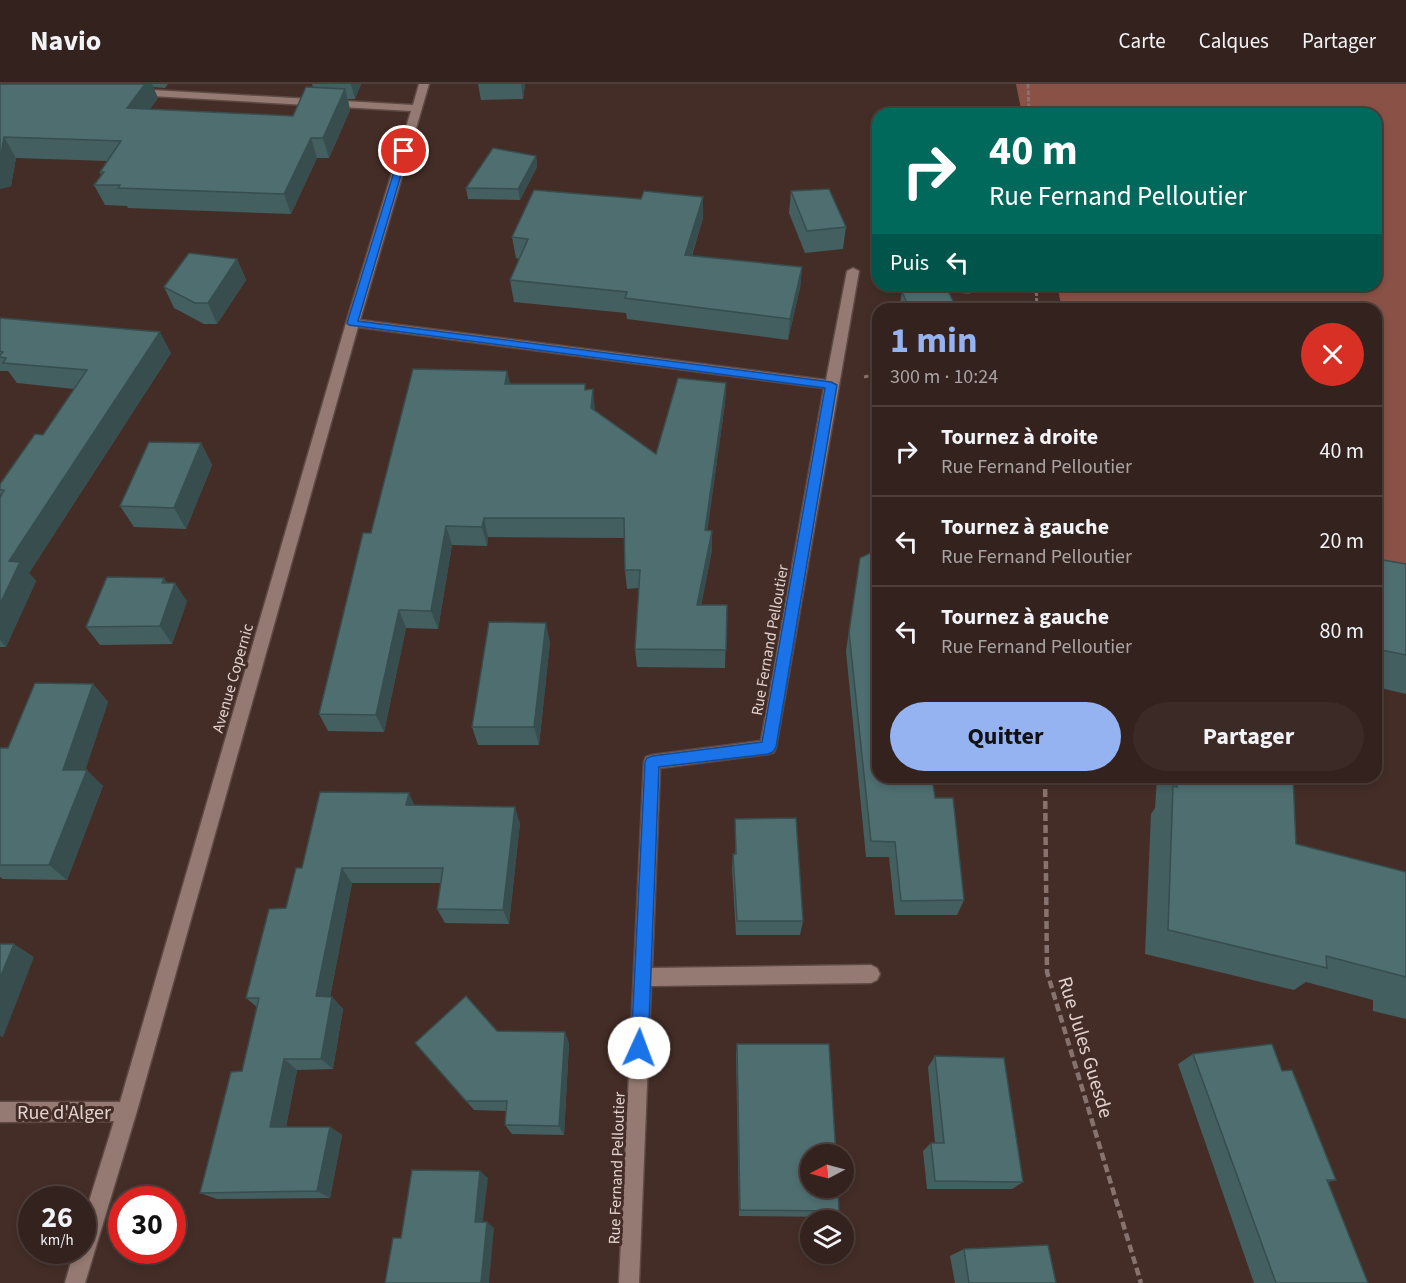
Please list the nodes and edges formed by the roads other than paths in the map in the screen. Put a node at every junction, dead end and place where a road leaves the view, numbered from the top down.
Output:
1 (193, 84) edge
2 (424, 84) edge
3 (128, 91) edge
4 (188, 95) junction
5 (417, 108) junction
6 (853, 272) dead end
7 (352, 323) junction
8 (831, 385) junction
9 (871, 974) dead end
10 (642, 977) junction
11 (127, 1111) junction
12 (0, 1112) edge
13 (75, 1283) edge
14 (629, 1283) edge

1 - 4 street
2 - 5 street, Avenue Copernic
3 - 4 street
4 - 5 street
5 - 7 street, Avenue Copernic
6 - 8 street
7 - 8 street
7 - 11 street, Avenue Copernic
8 - 10 street, Rue Fernand Pelloutier
9 - 10 street
10 - 14 street, Rue Fernand Pelloutier
11 - 12 street, Rue d'Alger
11 - 13 street, Avenue Copernic

